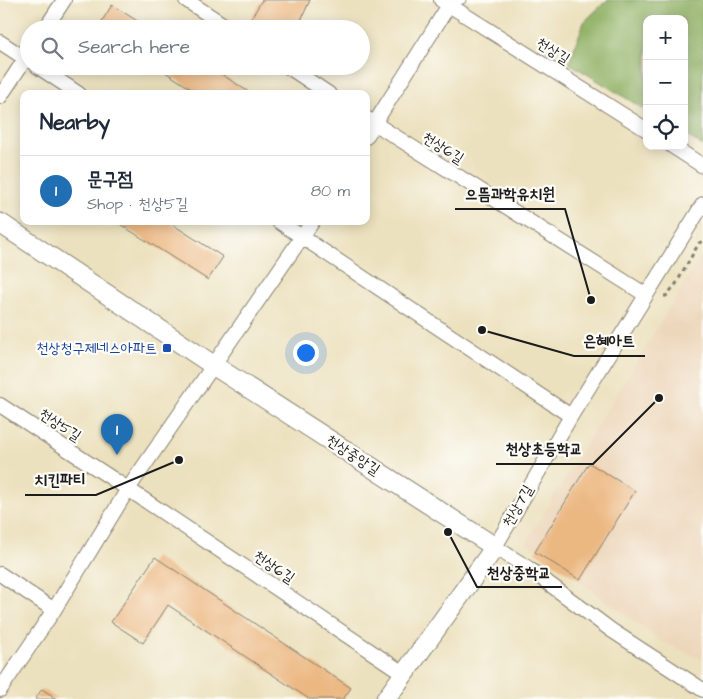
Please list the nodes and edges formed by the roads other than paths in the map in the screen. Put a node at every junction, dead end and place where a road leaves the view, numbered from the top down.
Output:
1 (64, 0) edge
2 (186, 0) edge
3 (450, 2) edge
4 (51, 20) edge
5 (216, 20) edge
6 (0, 42) edge
7 (20, 54) edge
8 (20, 72) edge
9 (52, 75) edge
10 (300, 75) edge
11 (73, 90) edge
12 (323, 90) edge
13 (0, 97) edge
14 (370, 121) edge
15 (643, 127) edge
16 (678, 150) edge
17 (703, 166) edge
18 (703, 204) edge
19 (0, 223) edge
20 (284, 225) edge
21 (311, 225) edge
22 (303, 238) junction
23 (646, 295) junction
24 (214, 364) junction
25 (0, 406) edge
26 (571, 416) junction
27 (128, 489) junction
28 (494, 547) junction
29 (0, 574) edge
30 (54, 610) junction
31 (403, 673) junction
32 (0, 690) edge
33 (703, 690) edge
34 (386, 699) edge

1 - 4 street
2 - 5 street
3 - 14 street
3 - 15 street, 천상길
6 - 7 street
8 - 13 street
9 - 11 street
10 - 12 street
14 - 23 street, 천상6길
16 - 17 street
18 - 23 street, 천상7길
19 - 24 street, 천상중앙길
20 - 22 street
21 - 22 street
22 - 24 street
22 - 26 street
23 - 26 street, 천상7길
24 - 27 street
24 - 28 street, 천상중앙길
25 - 27 street, 천상5길
26 - 28 street, 천상7길
27 - 30 street
27 - 31 street, 천상6길
28 - 31 street, 천상7길
28 - 33 street, 천상중앙길
29 - 30 street
30 - 32 street
31 - 34 street, 천상7길

